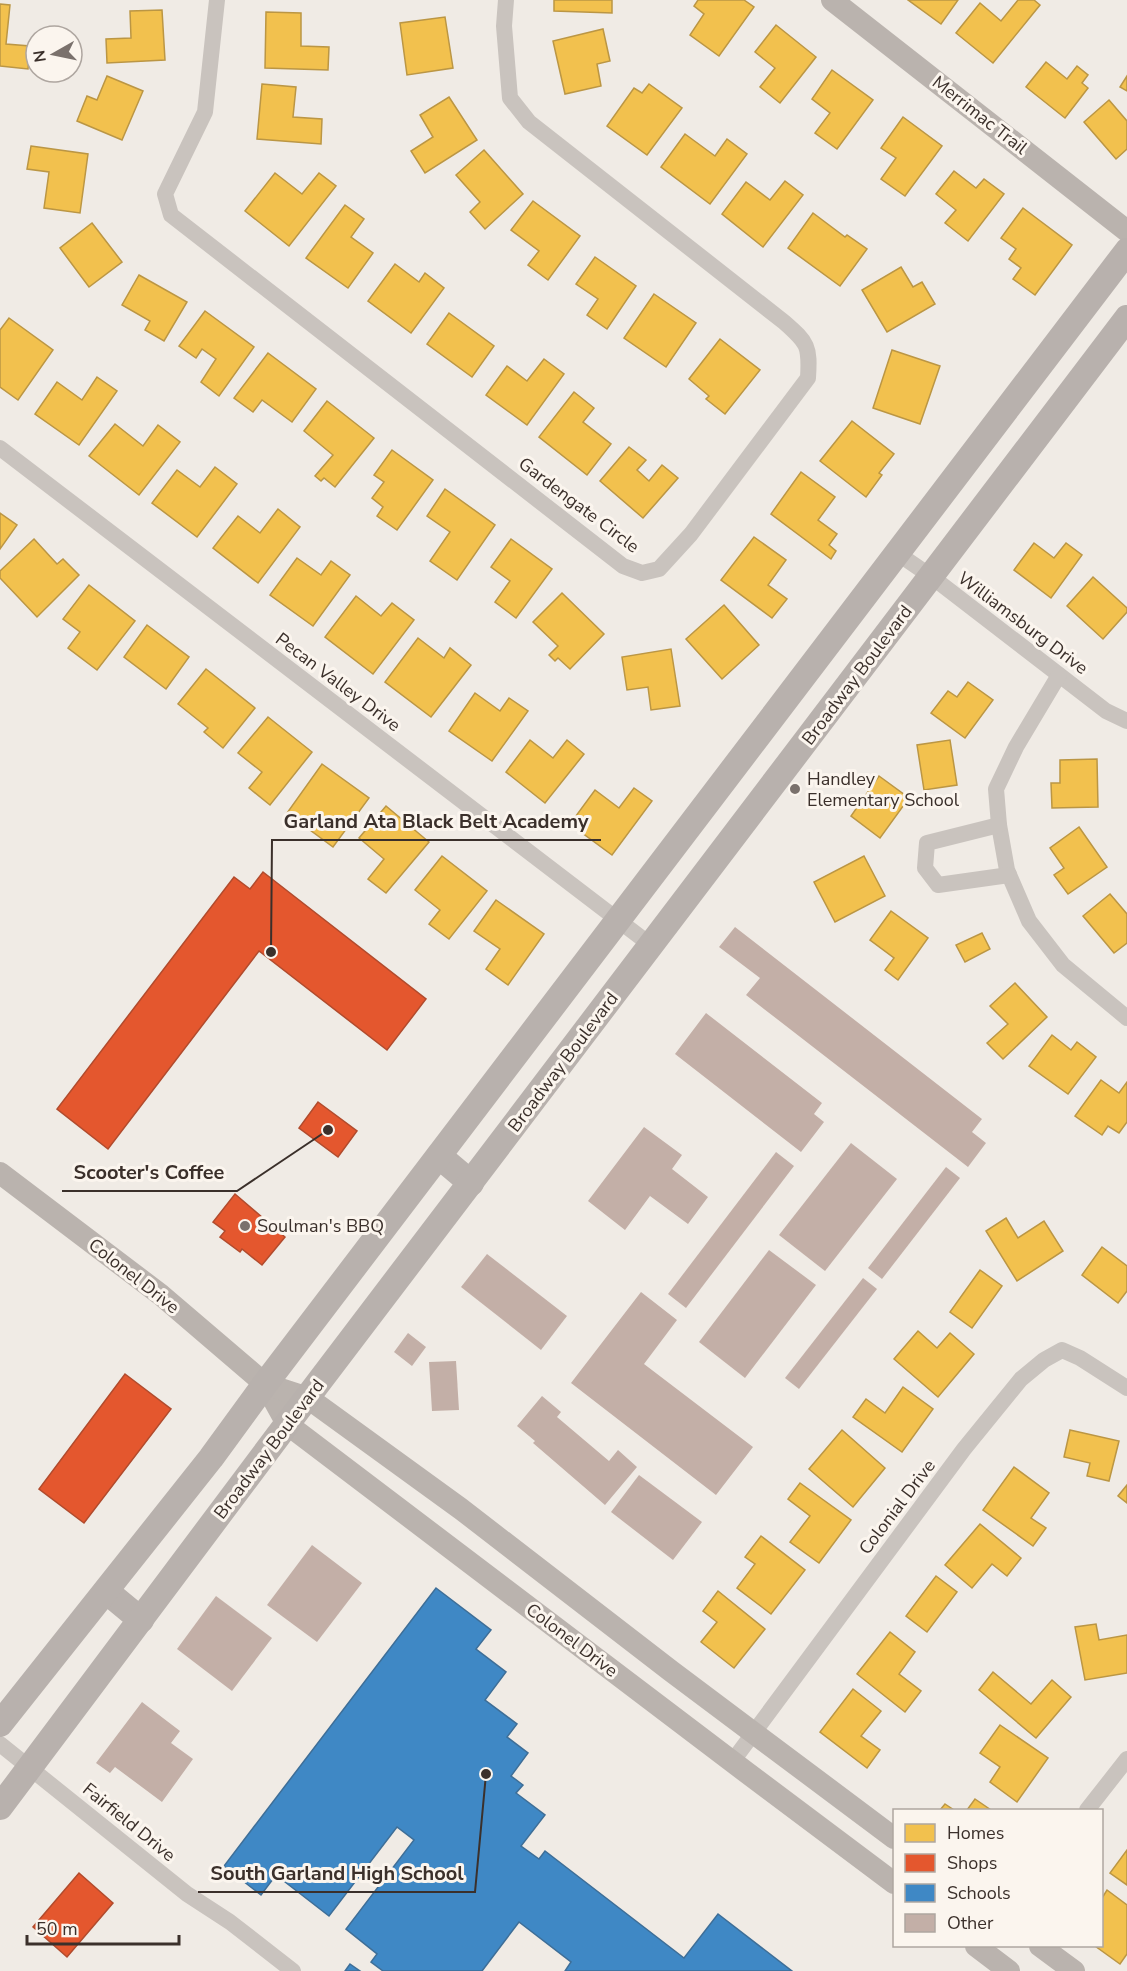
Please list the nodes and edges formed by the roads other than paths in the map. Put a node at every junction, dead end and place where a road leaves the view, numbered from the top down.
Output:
1 (217, 0) edge
2 (506, 0) edge
3 (832, 0) edge
4 (1127, 231) edge
5 (1127, 251) edge
6 (1127, 318) edge
7 (0, 448) edge
8 (897, 553) junction
9 (932, 577) junction
10 (1059, 675) junction
11 (1127, 721) edge
12 (999, 825) junction
13 (1009, 875) junction
14 (618, 920) junction
15 (652, 946) junction
16 (1127, 1018) edge
17 (439, 1156) junction
18 (0, 1173) edge
19 (471, 1183) junction
20 (265, 1384) junction
21 (1127, 1388) edge
22 (308, 1398) junction
23 (287, 1424) junction
24 (106, 1591) junction
25 (141, 1620) junction
26 (0, 1724) edge
27 (753, 1732) junction
28 (0, 1744) edge
29 (1127, 1759) edge
30 (732, 1762) junction
31 (30, 1767) junction
32 (0, 1807) edge
33 (1088, 1809) edge
34 (893, 1837) edge
35 (893, 1882) edge
36 (980, 1947) edge
37 (1041, 1947) edge
38 (293, 1971) edge
39 (1009, 1971) edge
40 (1074, 1971) edge

1 - 2 street, Gardengate Circle
3 - 4 street, Merrimac Trail
5 - 8 main road
6 - 9 main road, Broadway Boulevard
7 - 14 street, Pecan Valley Drive
8 - 9 street, Williamsburg Drive
8 - 14 main road
9 - 10 street, Williamsburg Drive
9 - 15 main road, Broadway Boulevard
10 - 11 street, Williamsburg Drive
10 - 12 street
12 - 13 street
12 - 13 street
13 - 16 street
14 - 15 street, Pecan Valley Drive
14 - 17 main road
15 - 19 main road, Broadway Boulevard
17 - 19 main road
17 - 20 main road
18 - 20 street, Colonel Drive
19 - 22 main road, Broadway Boulevard
20 - 22 street, Colonel Drive
20 - 23 street, Colonel Drive
20 - 24 main road
21 - 27 street, Colonial Drive
22 - 23 main road, Broadway Boulevard
22 - 27 street, Colonel Drive
23 - 25 main road, Broadway Boulevard
23 - 30 street, Colonel Drive
24 - 25 main road
24 - 26 main road
25 - 31 main road, Broadway Boulevard
27 - 30 street, Colonial Drive
27 - 34 street, Colonel Drive
28 - 31 street, Fairfield Drive
29 - 33 street
30 - 35 street, Colonel Drive
31 - 32 main road, Broadway Boulevard
31 - 38 street, Fairfield Drive
36 - 39 street
37 - 40 street

